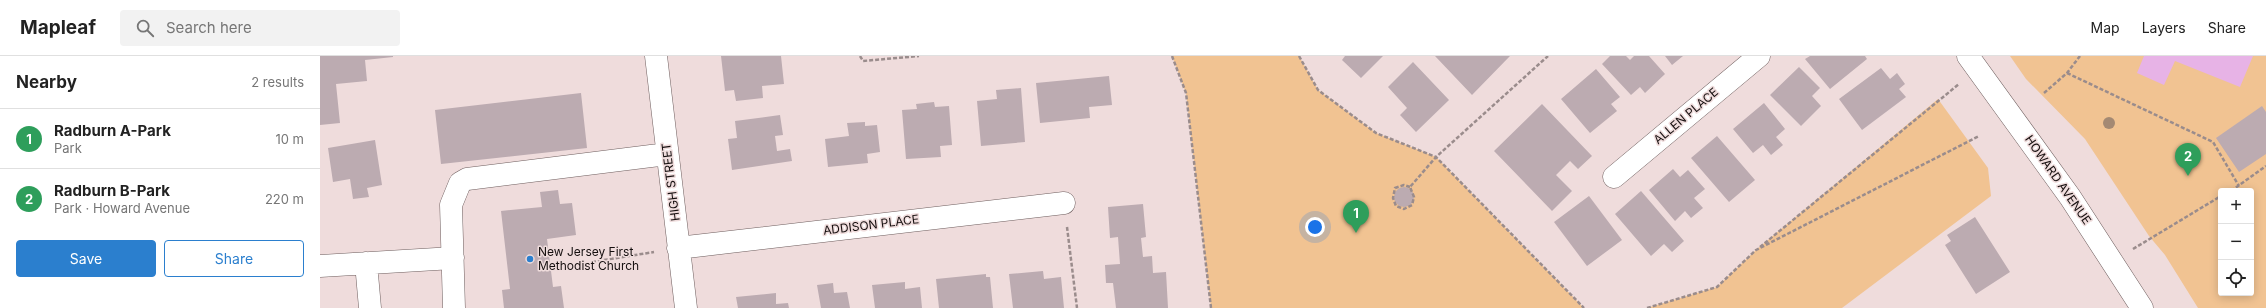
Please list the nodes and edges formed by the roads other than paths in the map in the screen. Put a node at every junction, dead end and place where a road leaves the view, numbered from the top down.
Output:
1 (656, 56) edge
2 (1759, 56) edge
3 (1973, 63) edge
4 (667, 154) junction
5 (1614, 177) dead end
6 (1064, 203) road end
7 (678, 248) junction
8 (452, 258) junction
9 (366, 263) junction
10 (320, 266) edge
11 (370, 308) edge
12 (454, 308) edge
13 (686, 308) edge
14 (2142, 308) edge

1 - 4 street, HIGH STREET
2 - 5 street, ALLEN PLACE
3 - 14 street, HOWARD AVENUE
4 - 7 street, HIGH STREET
4 - 8 street
6 - 7 street, ADDISON PLACE
7 - 13 street, HIGH STREET
8 - 9 street
8 - 12 street
9 - 10 street
9 - 11 street

